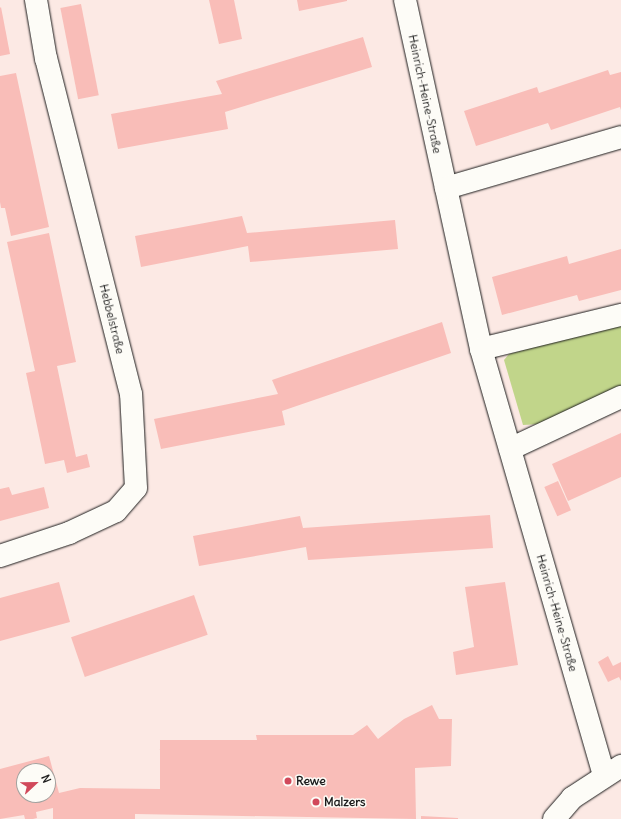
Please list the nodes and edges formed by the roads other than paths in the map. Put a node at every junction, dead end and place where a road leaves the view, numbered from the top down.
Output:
1 (36, 0) edge
2 (404, 0) edge
3 (621, 137) edge
4 (446, 188) junction
5 (621, 315) edge
6 (481, 349) junction
7 (621, 398) edge
8 (510, 449) junction
9 (0, 556) edge
10 (613, 771) edge
11 (554, 819) edge

1 - 9 street, Hebbelstraße
2 - 4 street, Heinrich-Heine-Straße
3 - 4 street
4 - 6 street, Heinrich-Heine-Straße
5 - 6 street
6 - 8 street, Heinrich-Heine-Straße
7 - 8 street
8 - 10 street, Heinrich-Heine-Straße
10 - 11 street

